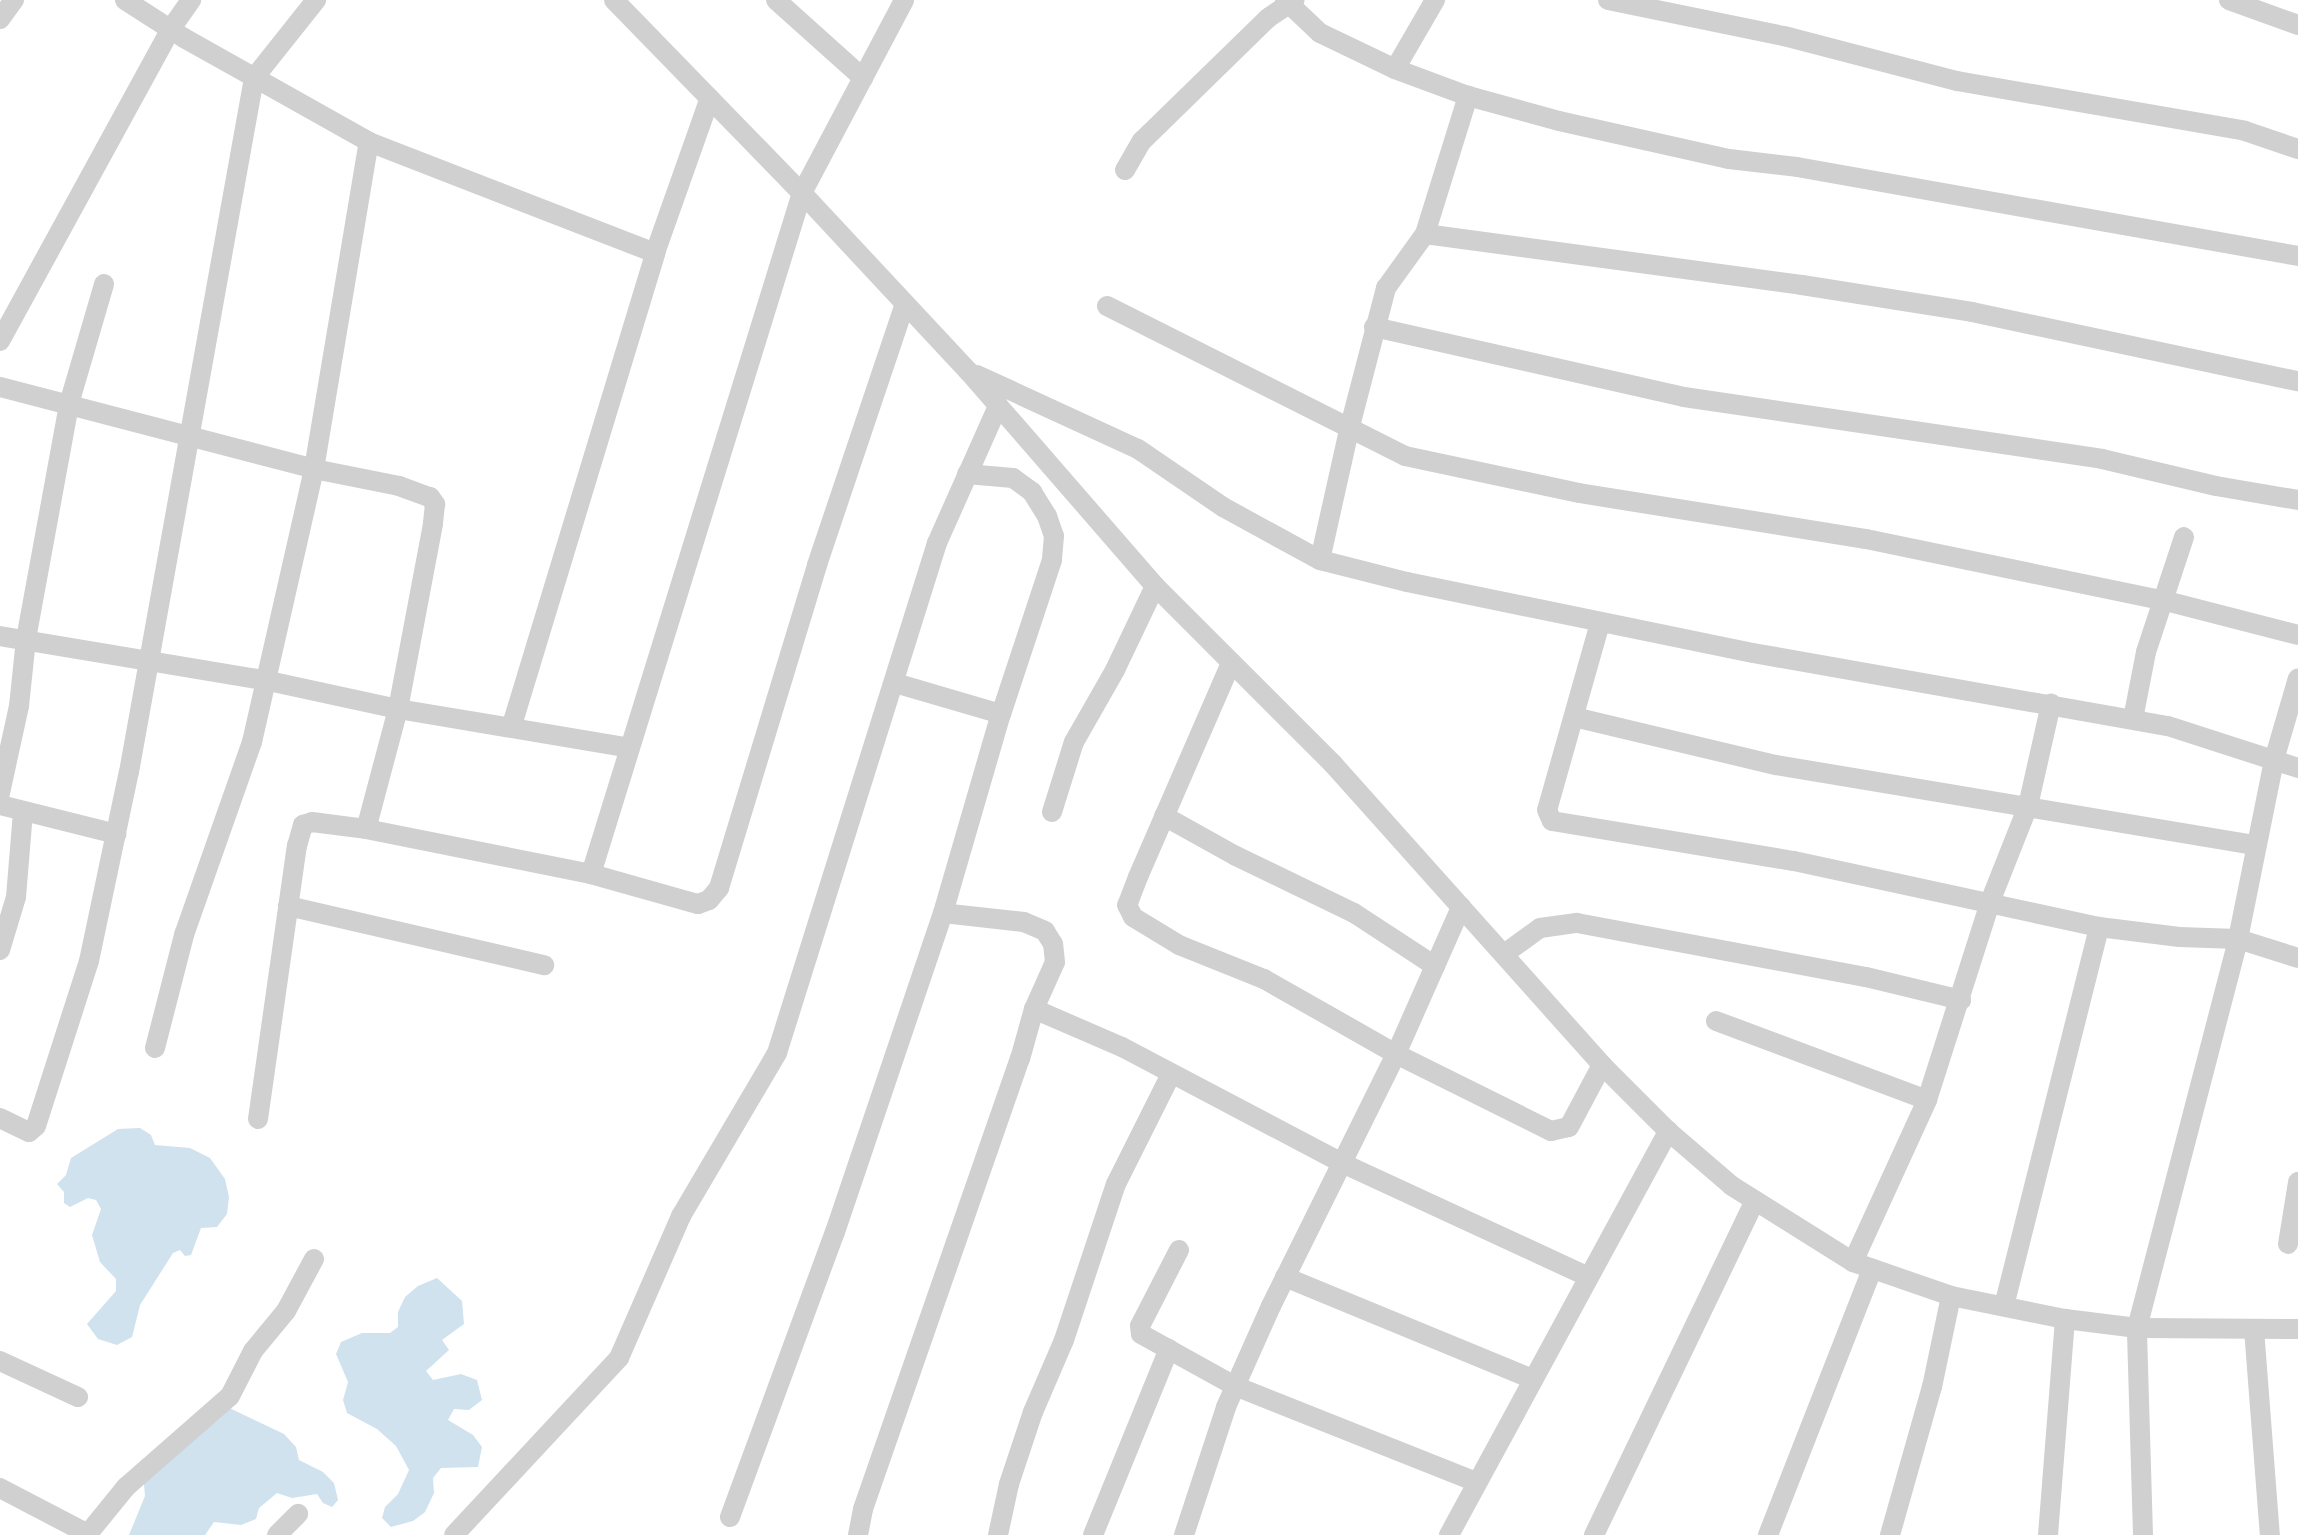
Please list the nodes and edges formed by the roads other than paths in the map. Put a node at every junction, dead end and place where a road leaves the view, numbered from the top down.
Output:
1 (14, 0) edge
2 (125, 0) edge
3 (191, 0) edge
4 (316, 0) edge
5 (614, 0) edge
6 (776, 0) edge
7 (904, 0) edge
8 (1435, 0) edge
9 (1608, 0) edge
10 (2229, 0) edge
11 (1290, 2) edge
12 (0, 19) edge
13 (2298, 25) edge
14 (170, 30) junction
15 (1395, 69) junction
16 (254, 78) junction
17 (863, 78) junction
18 (1468, 96) junction
19 (710, 98) junction
20 (369, 142) junction
21 (2298, 149) edge
22 (1125, 170) dead end
23 (802, 193) junction
24 (1425, 234) junction
25 (655, 253) junction
26 (2298, 256) edge
27 (104, 284) dead end
28 (905, 304) junction
29 (1107, 306) dead end
30 (1374, 327) junction
31 (0, 341) edge
32 (969, 372) junction
33 (2298, 381) edge
34 (0, 387) edge
35 (69, 404) junction
36 (998, 406) junction
37 (1349, 430) junction
38 (189, 435) junction
39 (314, 469) junction
40 (967, 474) junction
41 (2298, 500) edge
42 (2184, 537) dead end
43 (1320, 560) junction
44 (1155, 586) junction
45 (2166, 601) junction
46 (1600, 623) junction
47 (2298, 635) edge
48 (0, 636) edge
49 (26, 639) junction
50 (147, 659) junction
51 (1231, 663) junction
52 (2298, 678) edge
53 (264, 680) junction
54 (895, 683) junction
55 (2051, 704) junction
56 (398, 709) junction
57 (1001, 714) junction
58 (1574, 717) junction
59 (2133, 719) junction
60 (512, 725) junction
61 (630, 748) junction
62 (2274, 760) junction
63 (2298, 768) edge
64 (0, 793) edge
65 (0, 805) edge
66 (2028, 806) junction
67 (23, 811) junction
68 (1052, 812) dead end
69 (1164, 816) junction
70 (366, 829) junction
71 (116, 834) junction
72 (2256, 845) junction
73 (591, 874) junction
74 (1990, 902) junction
75 (288, 906) junction
76 (1461, 907) junction
77 (943, 913) junction
78 (2099, 927) junction
79 (2238, 939) junction
80 (0, 950) edge
81 (1504, 954) junction
82 (2298, 958) edge
83 (544, 965) dead end
84 (1435, 966) junction
85 (1961, 1000) junction
86 (1034, 1009) junction
87 (1716, 1021) dead end
88 (155, 1048) dead end
89 (1396, 1054) junction
90 (1602, 1065) junction
91 (1171, 1074) junction
92 (1927, 1100) junction
93 (0, 1118) edge
94 (258, 1119) dead end
95 (1668, 1131) junction
96 (1342, 1163) junction
97 (2298, 1182) edge
98 (1755, 1201) junction
99 (2288, 1244) dead end
100 (1179, 1250) dead end
101 (314, 1259) dead end
102 (1863, 1266) junction
103 (1587, 1276) junction
104 (1285, 1277) junction
105 (1951, 1296) junction
106 (2004, 1306) junction
107 (2065, 1319) junction
108 (2137, 1328) junction
109 (2254, 1329) junction
110 (2298, 1329) edge
111 (1169, 1349) junction
112 (0, 1361) edge
113 (1532, 1379) junction
114 (1235, 1386) junction
115 (78, 1397) dead end
116 (1476, 1482) junction
117 (0, 1488) edge
118 (298, 1514) dead end
119 (730, 1517) dead end
120 (87, 1535) edge
121 (277, 1535) edge
122 (454, 1535) edge
123 (858, 1535) edge
124 (998, 1535) edge
125 (1093, 1535) edge
126 (1184, 1535) edge
127 (1449, 1535) edge
128 (1594, 1535) edge
129 (1768, 1535) edge
130 (1890, 1535) edge
131 (2048, 1535) edge
132 (2143, 1535) edge
133 (2270, 1535) edge

1 - 12 street
2 - 14 street
3 - 14 street
4 - 16 street
5 - 19 street
6 - 17 street
7 - 17 street
8 - 15 street
9 - 21 street
10 - 13 street
11 - 15 street
11 - 22 street
14 - 16 street
14 - 31 street
15 - 18 street
16 - 20 street
16 - 38 street
17 - 23 street
18 - 24 street
18 - 26 street
19 - 23 street
19 - 25 street
20 - 25 street
20 - 39 street
23 - 28 street
23 - 61 street
24 - 30 street
24 - 33 street
25 - 60 street
27 - 35 street
28 - 32 street
28 - 73 street
29 - 37 street
30 - 37 street
30 - 41 street
32 - 36 street
32 - 43 street
34 - 35 street
35 - 38 street
35 - 49 street
36 - 40 street
36 - 44 street
37 - 43 street
37 - 45 street
38 - 39 street
38 - 50 street
39 - 53 street
39 - 56 street
40 - 54 street
40 - 57 street
42 - 45 street
43 - 46 street
44 - 51 street
44 - 68 street
45 - 47 street
45 - 59 street
46 - 55 street
46 - 58 street
48 - 49 street
49 - 50 street
49 - 64 street
50 - 53 street
50 - 71 street
51 - 69 street
51 - 76 street
52 - 62 street
53 - 56 street
53 - 88 street
54 - 57 street
54 - 122 street
55 - 59 street
55 - 66 street
56 - 60 street
56 - 70 street
57 - 77 street
58 - 66 street
58 - 74 street
59 - 62 street
60 - 61 street
61 - 73 street
62 - 63 street
62 - 72 street
65 - 67 street
66 - 72 street
66 - 74 street
67 - 71 street
67 - 80 street
69 - 84 street
69 - 89 street
70 - 73 street
70 - 75 street
71 - 93 street
72 - 79 street
74 - 78 street
74 - 85 street
75 - 83 street
75 - 94 street
76 - 81 street
76 - 84 street
77 - 86 street
77 - 119 street
78 - 79 street
78 - 106 street
79 - 82 street
79 - 108 street
81 - 85 street
81 - 90 street
84 - 89 street
85 - 92 street
86 - 91 street
86 - 123 street
87 - 92 street
89 - 90 street
89 - 96 street
90 - 95 street
91 - 96 street
91 - 124 street
92 - 102 street
95 - 98 street
95 - 103 street
96 - 103 street
96 - 104 street
97 - 99 street
98 - 102 street
98 - 128 street
100 - 111 street
101 - 120 street
102 - 105 street
102 - 129 street
103 - 113 street
104 - 113 street
104 - 114 street
105 - 106 street
105 - 130 street
106 - 107 street
107 - 108 street
107 - 131 street
108 - 109 street
108 - 132 street
109 - 110 street
109 - 133 street
111 - 114 street
111 - 125 street
112 - 115 street
113 - 116 street
114 - 116 street
114 - 126 street
116 - 127 street
117 - 120 street
118 - 121 street

